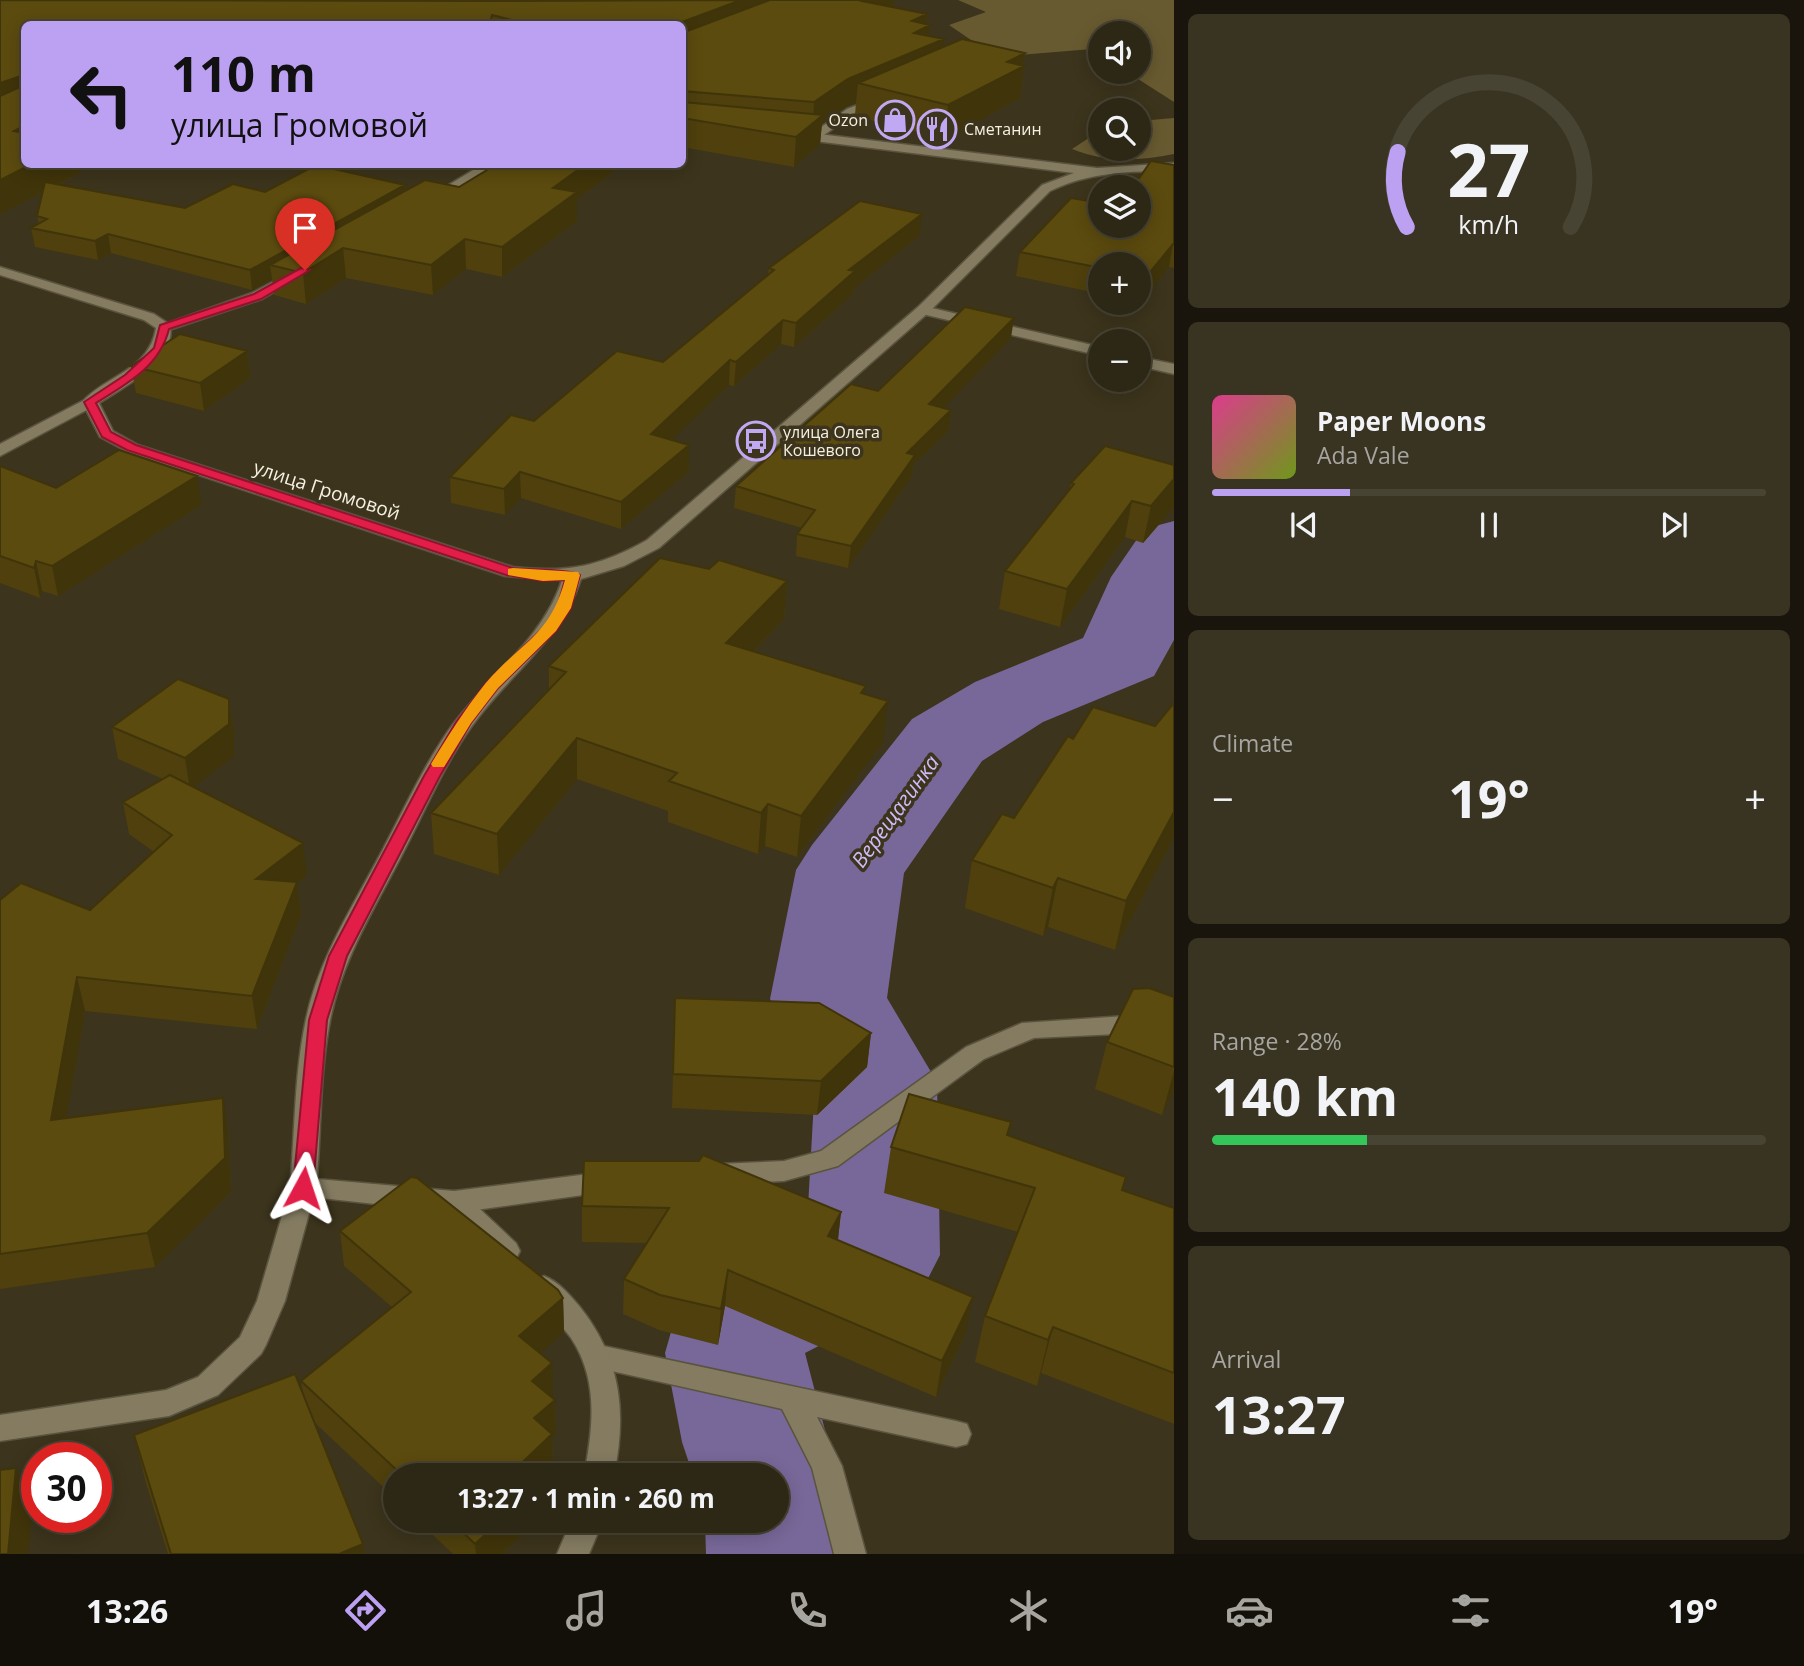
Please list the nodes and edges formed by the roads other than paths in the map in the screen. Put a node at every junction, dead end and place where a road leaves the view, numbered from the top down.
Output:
1 (889, 95) edge
2 (774, 133) edge
3 (813, 137) junction
4 (1174, 167) edge
5 (486, 168) edge
6 (1097, 172) junction
7 (412, 211) edge
8 (317, 264) edge
9 (0, 271) edge
10 (923, 310) junction
11 (164, 327) junction
12 (1088, 349) edge
13 (1151, 364) edge
14 (1174, 369) edge
15 (90, 402) junction
16 (0, 452) edge
17 (573, 575) junction
18 (1174, 1014) edge
19 (687, 1176) edge
20 (636, 1179) edge
21 (303, 1188) junction
22 (454, 1202) junction
23 (598, 1357) junction
24 (792, 1398) junction
25 (0, 1428) edge
26 (956, 1434) dead end
27 (602, 1463) edge
28 (582, 1533) edge
29 (573, 1554) edge
30 (850, 1554) edge

1 - 3 street
2 - 3 street
3 - 6 street
4 - 6 street
5 - 7 street
6 - 10 street
8 - 11 street
9 - 11 street
10 - 12 street
10 - 17 street
11 - 15 street
13 - 14 street
15 - 16 street
15 - 17 street, улица Громовой
17 - 21 street
18 - 19 street
20 - 22 street
21 - 22 street
21 - 25 street
22 - 23 street
23 - 24 street
23 - 27 street
24 - 26 street
24 - 30 street
28 - 29 street

